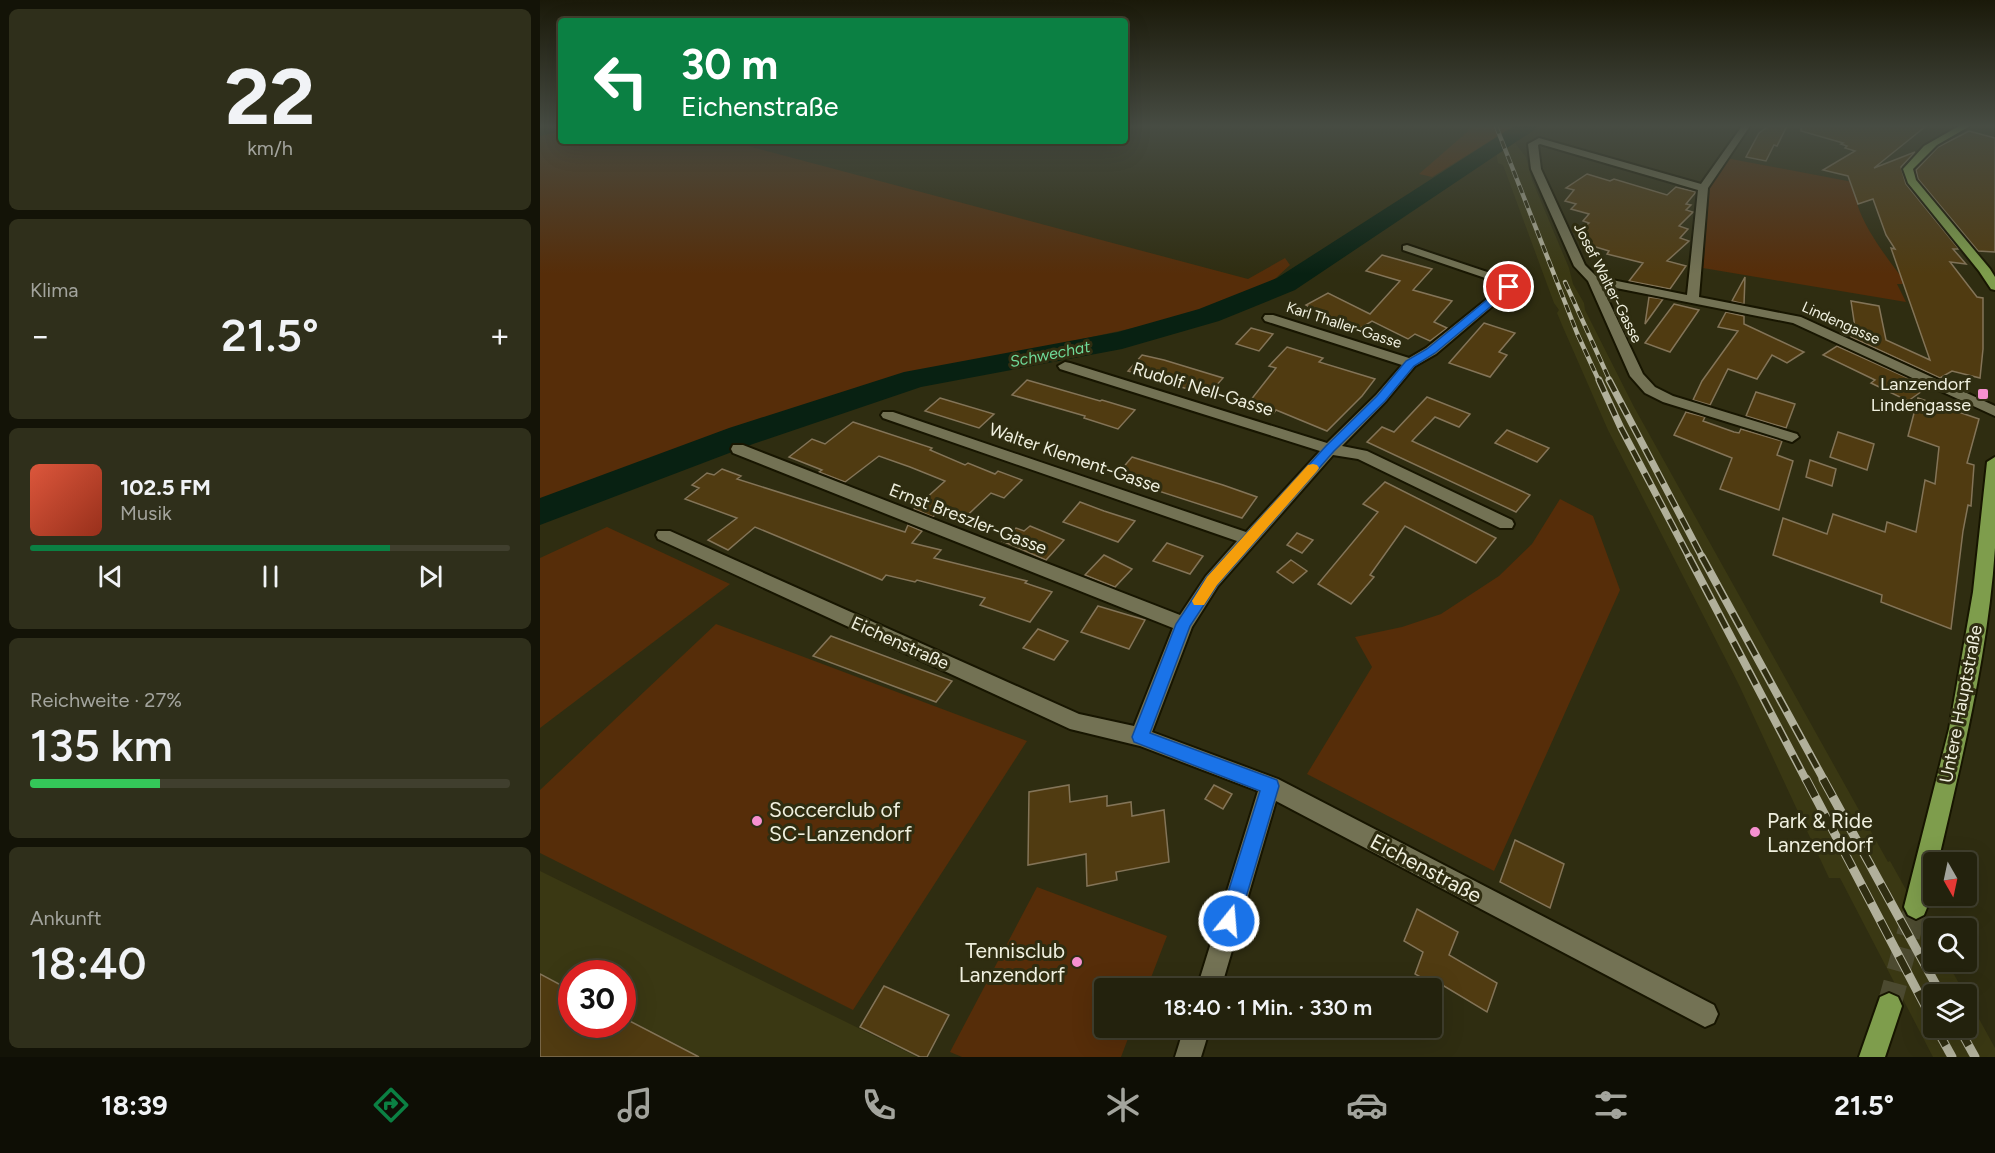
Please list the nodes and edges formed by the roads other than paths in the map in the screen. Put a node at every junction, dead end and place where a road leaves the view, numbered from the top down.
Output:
1 (1539, 175) edge
2 (1660, 175) edge
3 (1712, 175) edge
4 (1910, 175) edge
5 (1703, 188) junction
6 (1407, 248) dead end
7 (1593, 280) junction
8 (1995, 286) edge
9 (1693, 299) junction
10 (1269, 318) dead end
11 (1410, 363) junction
12 (1065, 366) dead end
13 (1995, 412) edge
14 (888, 414) dead end
15 (1792, 437) dead end
16 (1330, 448) junction
17 (738, 449) dead end
18 (1995, 462) edge
19 (1506, 524) dead end
20 (664, 536) dead end
21 (1249, 539) junction
22 (1991, 550) edge
23 (1184, 624) junction
24 (1140, 737) junction
25 (1270, 786) junction
26 (1916, 907) tunnel mouth
27 (1212, 978) edge
28 (1889, 1005) tunnel mouth
29 (1705, 1014) dead end
30 (1194, 1038) edge
31 (1188, 1057) edge
32 (1872, 1057) edge

1 - 7 street, Josef Walter-Gasse
2 - 5 street, Josef Walter-Gasse
3 - 5 street
4 - 8 main road
5 - 9 street
6 - 11 street
7 - 9 street, Lindengasse
7 - 15 street, Josef Walter-Gasse
9 - 13 street, Lindengasse
10 - 11 street, Karl Thaller-Gasse
11 - 16 street
12 - 16 street, Rudolf Nell-Gasse
14 - 21 street, Walter Klement-Gasse
16 - 19 street, Rudolf Nell-Gasse
16 - 21 street
17 - 23 street, Ernst Breszler-Gasse
18 - 22 main road, Untere Hauptstraße
20 - 24 street, Eichenstraße
21 - 23 street
22 - 26 main road, Untere Hauptstraße
23 - 24 street
24 - 25 street, Eichenstraße
25 - 27 street
25 - 29 street, Eichenstraße
28 - 32 main road
30 - 31 street

